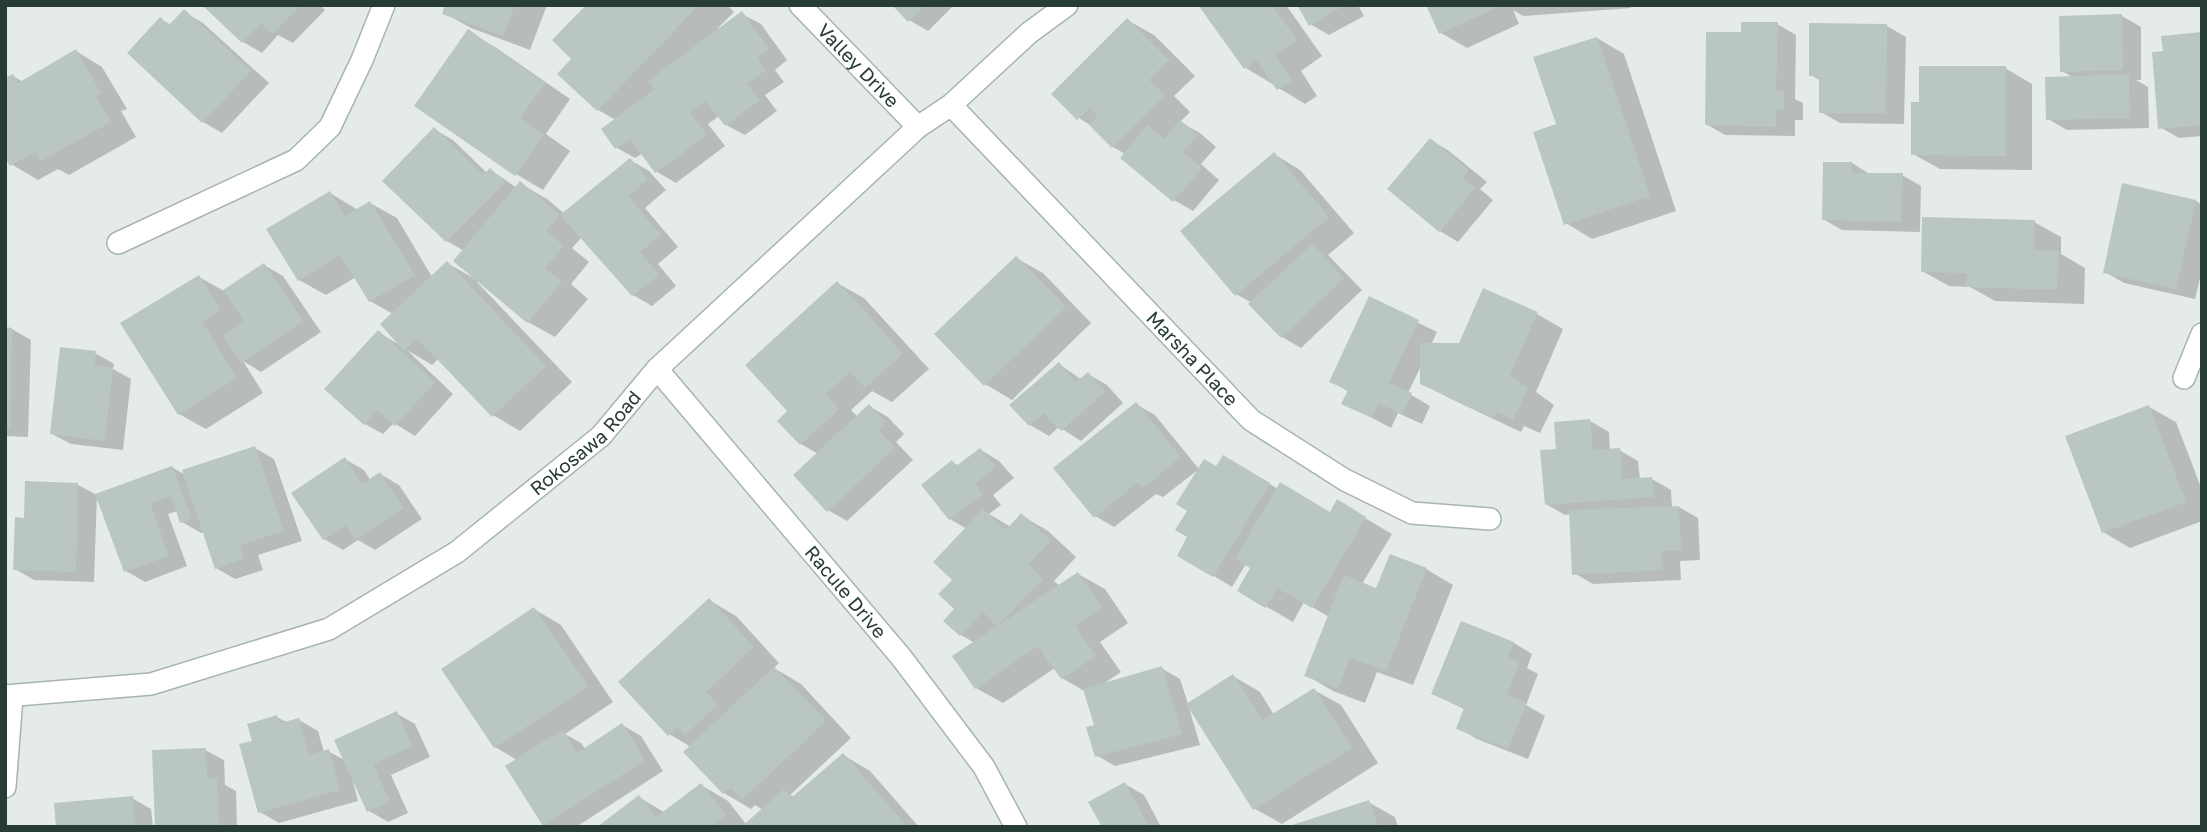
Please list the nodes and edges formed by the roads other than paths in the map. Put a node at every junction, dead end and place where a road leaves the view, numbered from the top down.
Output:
1 (384, 5) edge
2 (800, 5) edge
3 (1067, 5) edge
4 (951, 105) junction
5 (918, 127) junction
6 (118, 243) dead end
7 (2202, 334) edge
8 (657, 369) junction
9 (2184, 378) dead end
10 (1490, 519) dead end
11 (9, 696) edge
12 (5, 787) edge
13 (1016, 827) edge

1 - 6 street
2 - 5 street, Valley Drive
3 - 4 street, Rokosawa Road
4 - 5 street, Rokosawa Road
4 - 10 street, Marsha Place
5 - 8 street, Rokosawa Road
7 - 9 street
8 - 11 street, Rokosawa Road
8 - 13 street, Racule Drive
11 - 12 street

